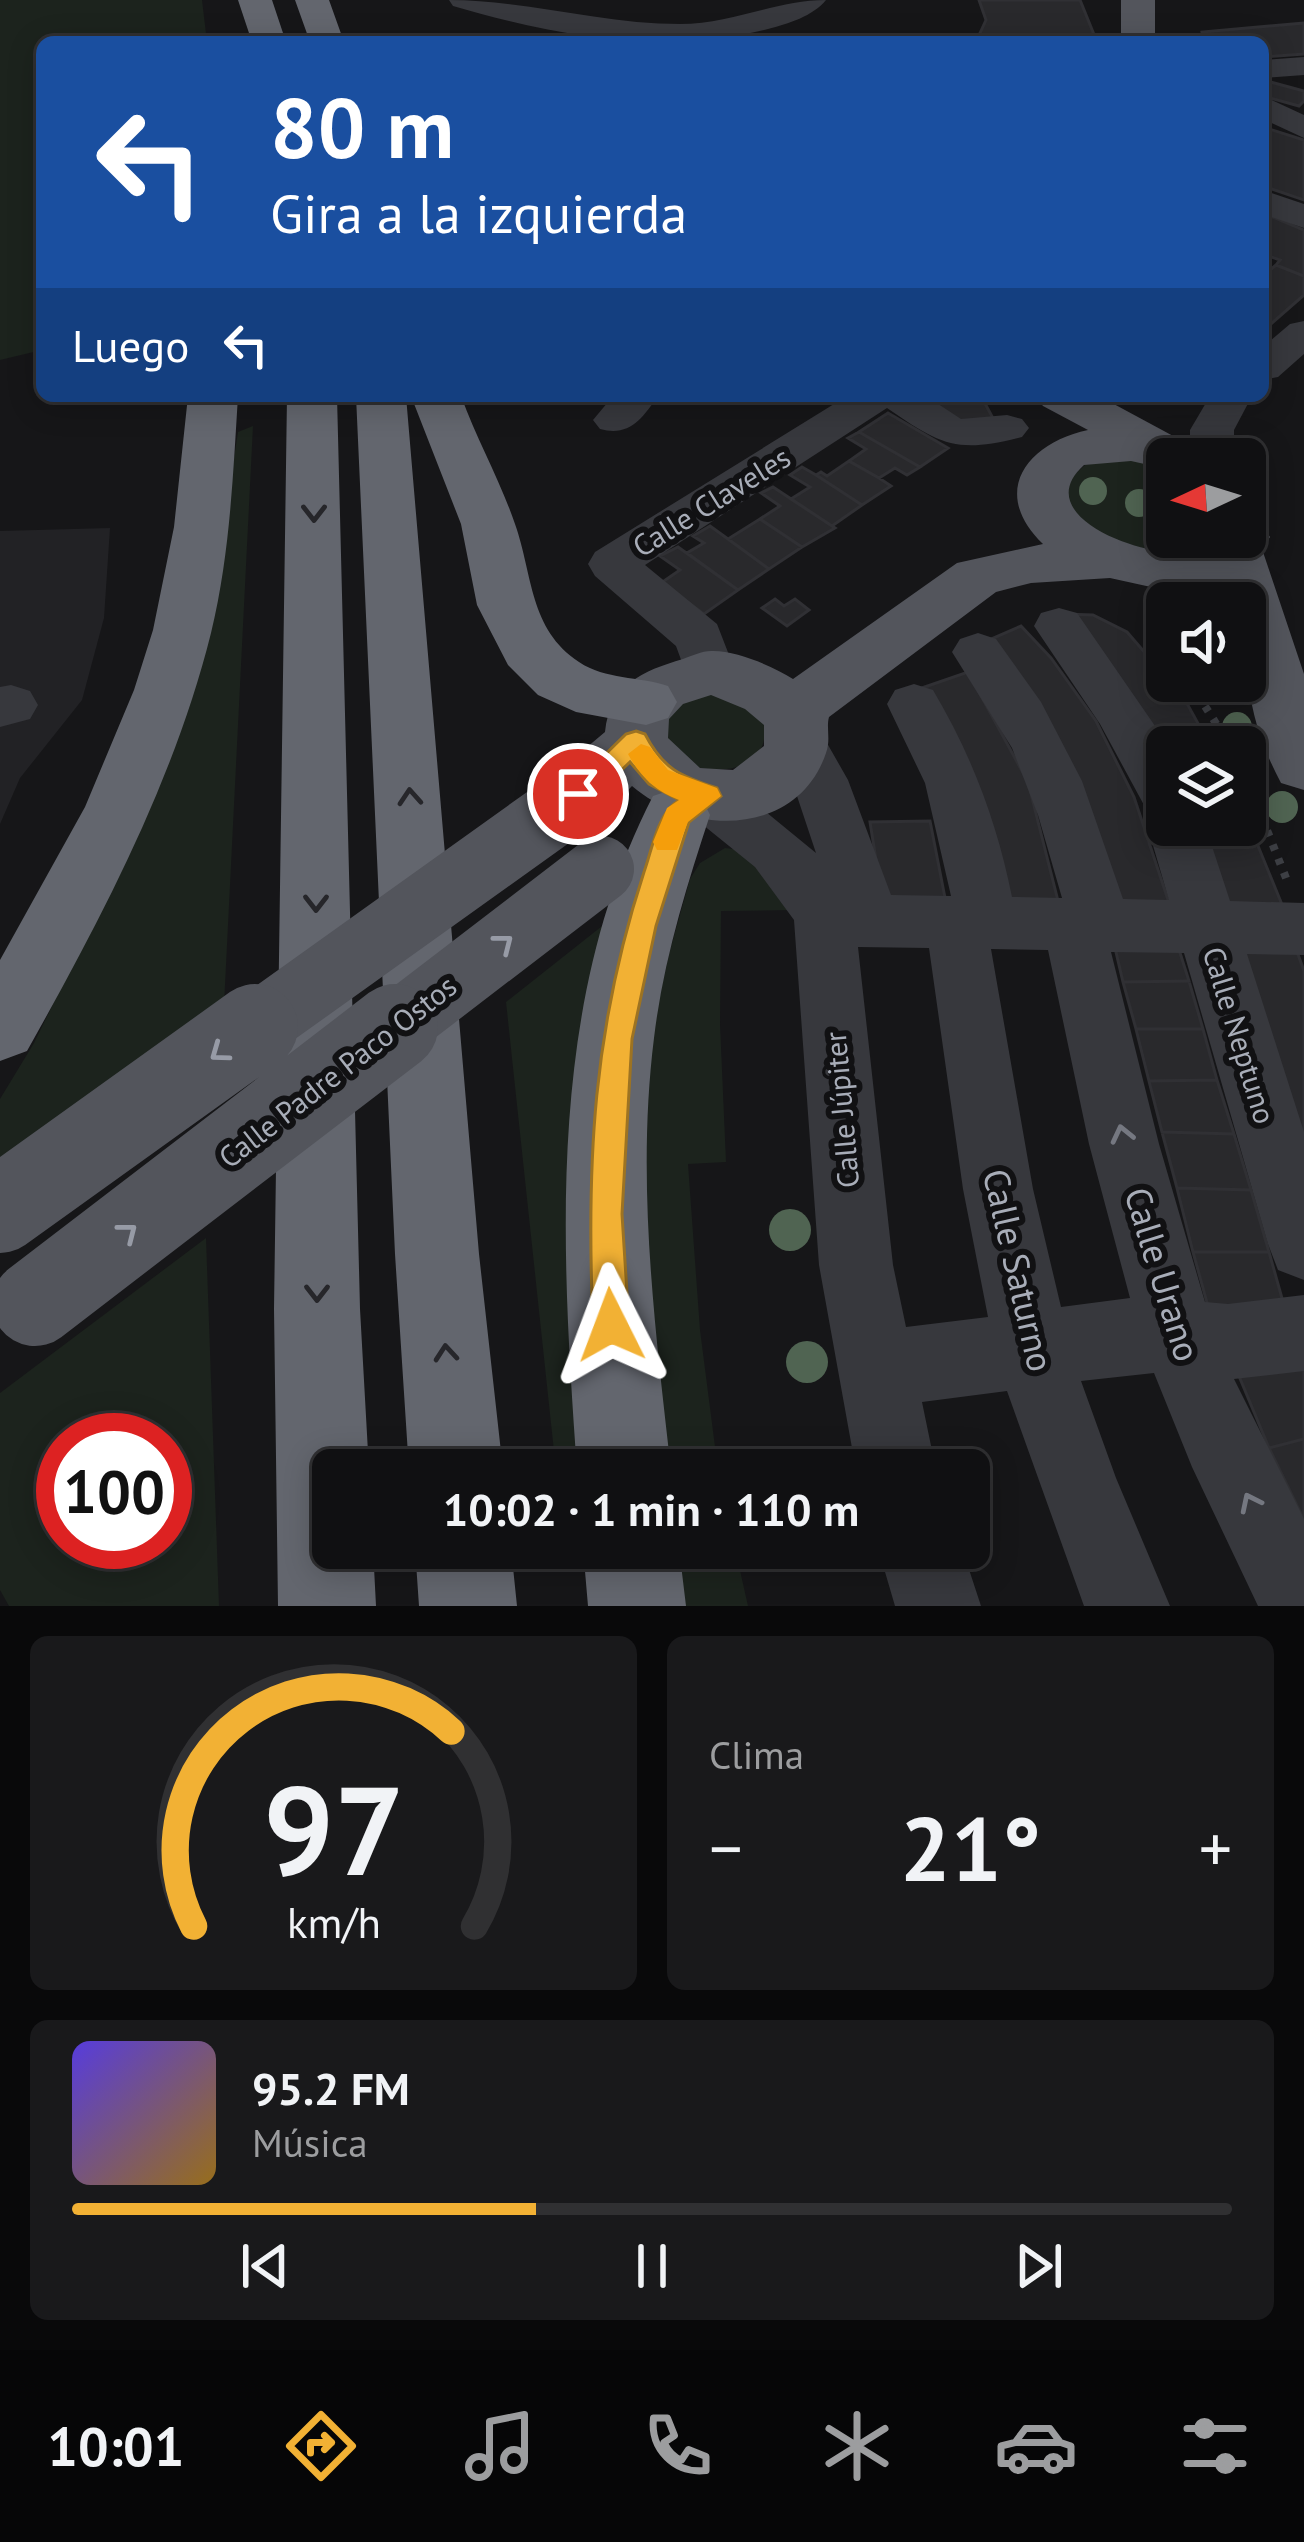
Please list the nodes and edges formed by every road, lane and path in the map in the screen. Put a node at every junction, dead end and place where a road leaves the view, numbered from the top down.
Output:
1 (240, 0) edge
2 (255, 0) edge
3 (312, 0) edge
4 (463, 0) edge
5 (661, 0) edge
6 (812, 0) edge
7 (1138, 0) edge
8 (656, 31) junction
9 (238, 36) edge
10 (267, 36) edge
11 (325, 36) edge
12 (1138, 36) edge
13 (1304, 66) edge
14 (1269, 71) edge
15 (1269, 74) edge
16 (1304, 86) edge
17 (1269, 109) edge
18 (1304, 128) edge
19 (1269, 203) edge
20 (1304, 217) edge
21 (1304, 333) edge
22 (1269, 363) edge
23 (212, 402) edge
24 (312, 402) edge
25 (381, 402) edge
26 (438, 402) edge
27 (868, 402) edge
28 (906, 402) edge
29 (1070, 402) edge
30 (1228, 402) edge
31 (1022, 412) edge
32 (1210, 438) edge
33 (1146, 439) edge
34 (1146, 449) edge
35 (1047, 478) junction
36 (1220, 558) edge
37 (1242, 558) edge
38 (1179, 582) edge
39 (1146, 598) edge
40 (1146, 601) edge
41 (944, 603) junction
42 (1146, 603) edge
43 (1059, 626) dead end
44 (978, 652) dead end
45 (762, 702) junction
46 (1238, 702) edge
47 (914, 704) dead end
48 (1277, 715) edge
49 (641, 721) junction
50 (1146, 760) edge
51 (1304, 801) edge
52 (692, 806) junction
53 (1266, 830) edge
54 (577, 841) junction
55 (1183, 846) edge
56 (848, 921) junction
57 (971, 922) junction
58 (1086, 924) junction
59 (1208, 926) junction
60 (1304, 929) edge
61 (0, 1028) edge
62 (0, 1210) edge
63 (1304, 1244) edge
64 (17, 1317) edge
65 (1304, 1333) edge
66 (1178, 1337) junction
67 (1034, 1349) junction
68 (873, 1370) junction
69 (454, 1449) edge
70 (622, 1449) edge
71 (891, 1449) edge
72 (465, 1569) edge
73 (633, 1569) edge
74 (927, 1569) edge
75 (327, 1606) edge
76 (468, 1606) edge
77 (637, 1606) edge
78 (938, 1606) edge
79 (1127, 1606) edge
80 (1303, 1606) edge

1 - 9 highway
2 - 10 highway
3 - 11 highway
4 - 8 street
5 - 8 street
6 - 8 street
7 - 12 main road
13 - 14 street
15 - 16 street
17 - 18 street
19 - 20 street
21 - 22 street
23 - 61 highway
24 -> 75 highway
69 -> 25 highway
26 - 49 highway
27 - 45 street, Calle Claveles
28 - 31 street
29 - 33 main road
30 - 32 street
31 - 35 main road
34 - 35 main road
35 - 39 main road
35 - 45 main road
36 - 38 main road
37 - 48 main road
40 - 41 main road
41 - 42 main road
41 - 45 main road
43 - 50 street
44 - 58 street, Calle Urano
45 - 49 main road
45 - 52 main road
45 - 56 street
46 - 51 main road
47 - 57 street, Calle Saturno
49 - 52 main road
49 - 54 main road, Calle Padre Paco Ostos
52 - 54 main road, Calle Padre Paco Ostos
52 - 56 street, Calle Júpiter
52 - 70 highway
53 - 60 path
54 -> 62 main road, Calle Padre Paco Ostos, bridge
64 -> 54 main road, Calle Padre Paco Ostos, bridge
55 - 59 street, Calle Neptuno
56 - 57 street
56 - 68 street, Calle Júpiter
57 - 58 street
57 - 67 street, Calle Saturno
58 - 59 street
66 -> 58 street, Calle Urano
59 - 60 street
59 - 63 street, Calle Neptuno
65 - 66 street
66 - 67 street
80 -> 66 street, Calle Urano
67 - 68 street
67 - 79 street, Calle Saturno
68 - 71 street, Calle Júpiter
72 - 76 highway
73 - 77 highway
74 - 78 street

